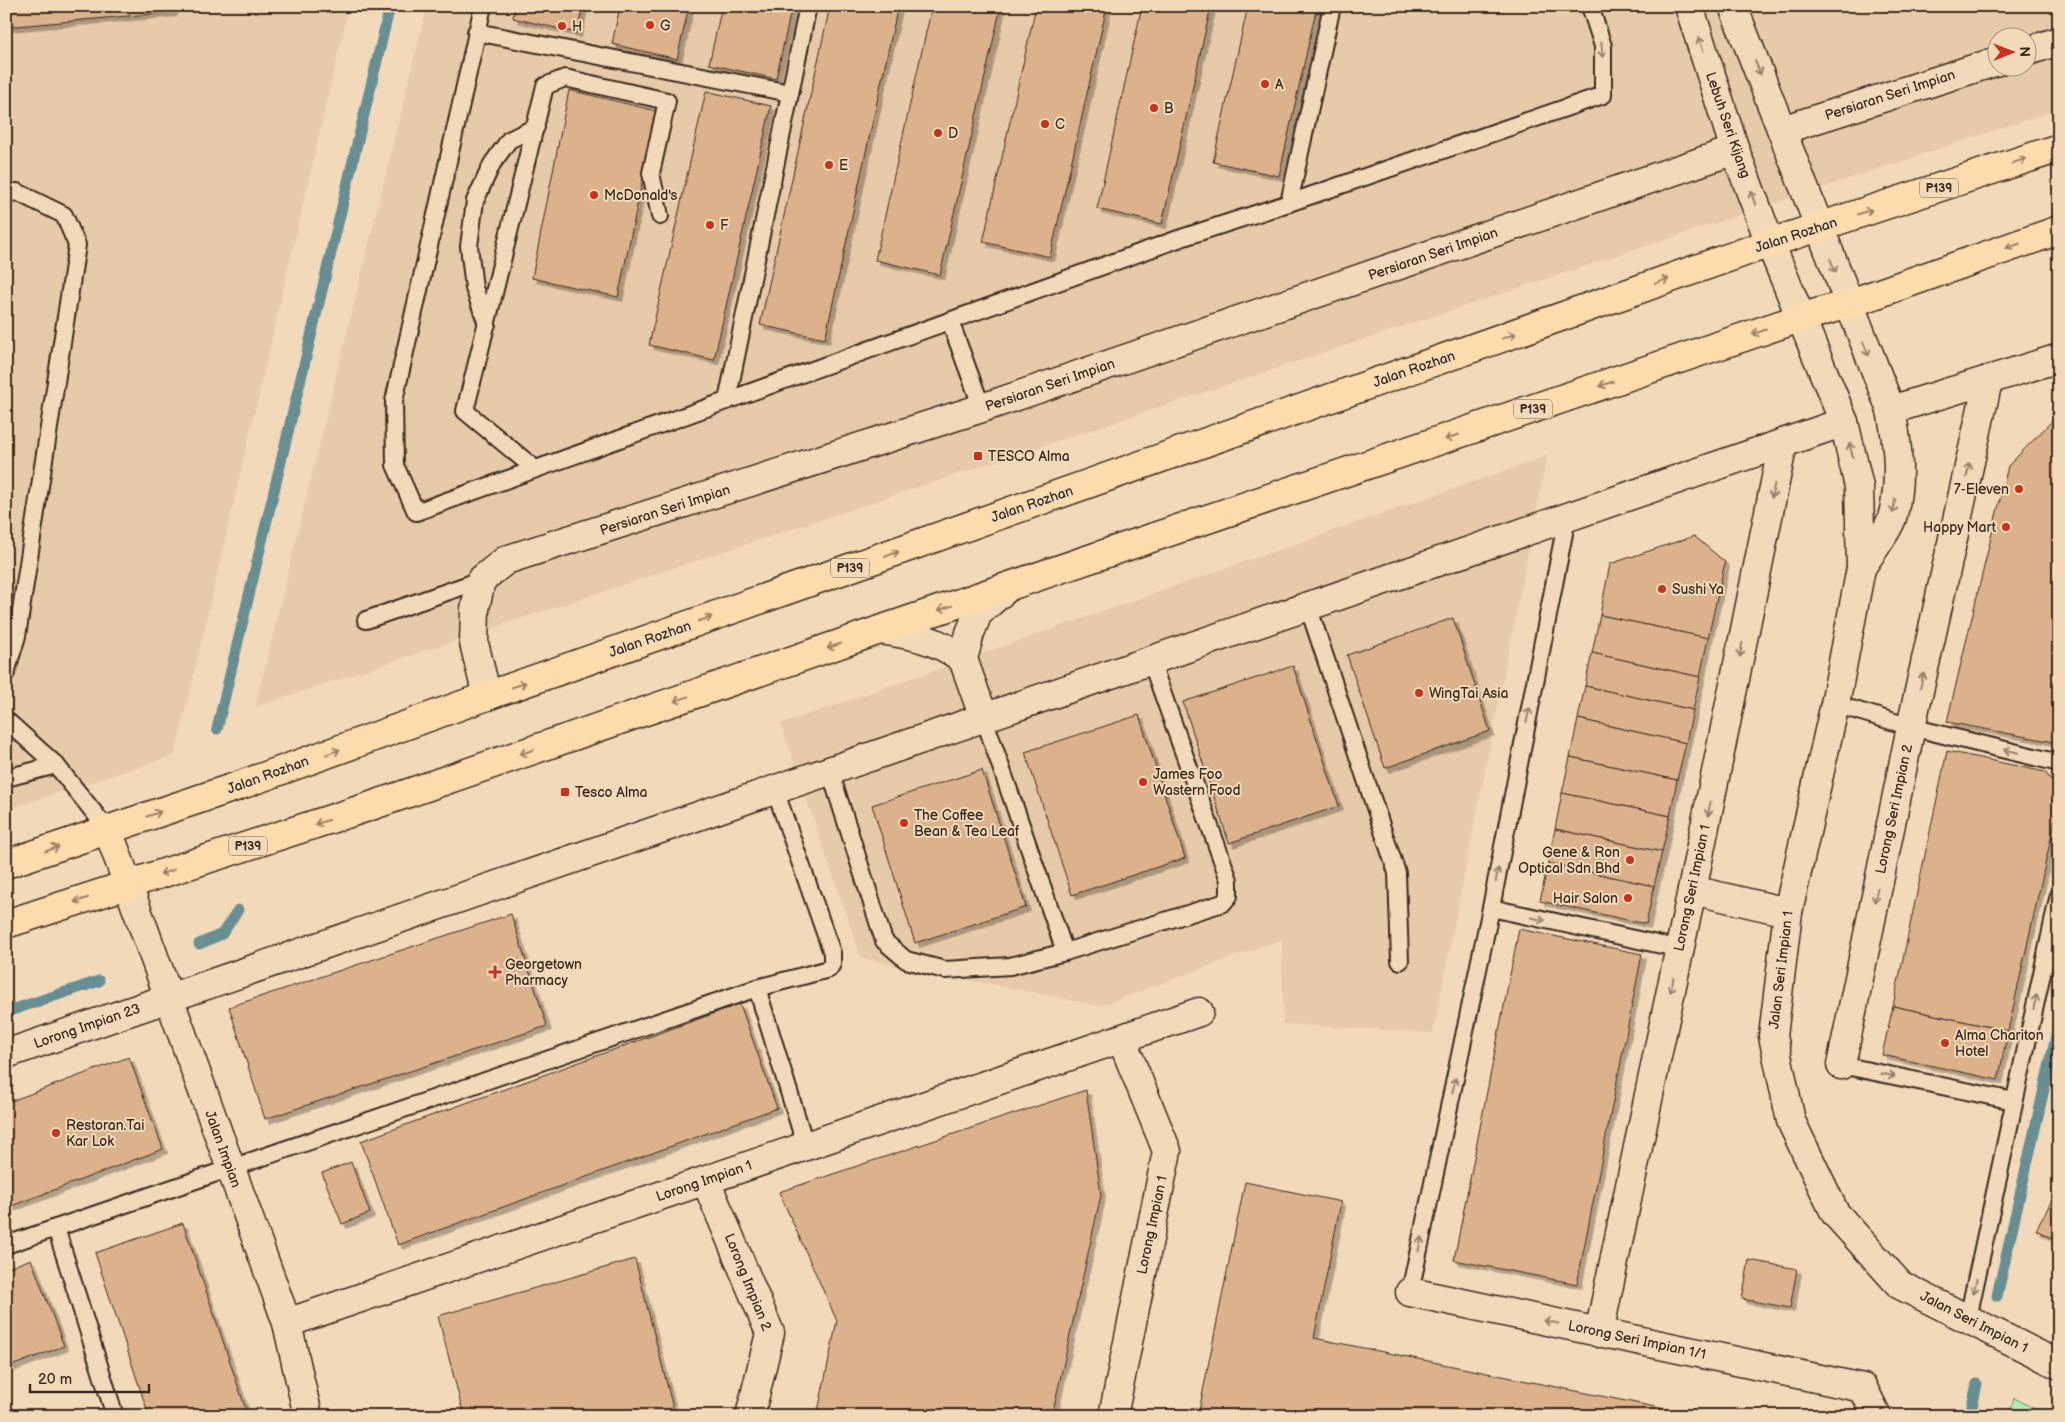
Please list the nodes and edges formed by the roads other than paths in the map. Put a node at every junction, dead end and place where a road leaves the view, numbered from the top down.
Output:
1 (483, 6) edge
2 (808, 6) edge
3 (1332, 6) edge
4 (1590, 6) edge
5 (1689, 6) edge
6 (1733, 6) edge
7 (476, 32) junction
8 (2059, 41) edge
9 (2038, 48) edge
10 (1988, 64) edge
11 (790, 93) junction
12 (536, 127) junction
13 (1782, 130) junction
14 (2059, 148) edge
15 (1735, 150) junction
16 (6, 193) edge
17 (1290, 203) junction
18 (660, 216) dead end
19 (1819, 227) junction
20 (2059, 230) edge
21 (1770, 243) junction
22 (1848, 304) junction
23 (1800, 318) junction
24 (950, 321) junction
25 (487, 324) junction
26 (2059, 358) edge
27 (1988, 381) junction
28 (727, 401) junction
29 (982, 408) junction
30 (1891, 410) junction
31 (1844, 422) junction
32 (1783, 443) junction
33 (535, 469) junction
34 (1567, 518) junction
35 (1861, 568) junction
36 (481, 580) junction
37 (1008, 587) junction
38 (1308, 606) junction
39 (366, 620) dead end
40 (880, 630) junction
41 (964, 659) junction
42 (1151, 660) junction
43 (6, 673) edge
44 (487, 696) junction
45 (1835, 704) junction
46 (984, 718) junction
47 (6, 720) edge
48 (1911, 728) junction
49 (2059, 763) edge
50 (56, 765) junction
51 (830, 771) junction
52 (6, 778) edge
53 (775, 790) junction
54 (108, 830) junction
55 (6, 864) edge
56 (128, 885) junction
57 (1692, 890) junction
58 (2059, 894) edge
59 (1491, 908) junction
60 (1788, 912) junction
61 (6, 924) edge
62 (1680, 949) junction
63 (1065, 952) junction
64 (1400, 961) dead end
65 (757, 988) junction
66 (168, 999) junction
67 (1199, 1012) dead end
68 (1122, 1040) junction
69 (6, 1054) edge
70 (1840, 1065) joint
71 (2014, 1101) junction
72 (806, 1147) junction
73 (230, 1168) junction
74 (706, 1180) junction
75 (56, 1228) junction
76 (6, 1245) edge
77 (1410, 1292) joint
78 (1968, 1318) junction
79 (287, 1323) junction
80 (1598, 1333) junction
81 (2059, 1365) edge
82 (115, 1416) edge
83 (308, 1416) edge
84 (750, 1416) edge
85 (1113, 1416) edge
86 (1877, 1416) edge

1 - 7 lane
2 - 11 lane
3 - 17 lane
4 -> 17 lane
15 -> 5 street, Lebuh Seri Kijang
6 -> 13 street
7 - 11 lane
7 - 33 lane
8 - 9 street
10 - 13 street, Persiaran Seri Impian
11 - 28 lane
12 - 18 lane
12 - 25 lane
12 - 25 lane
13 - 19 street
19 -> 14 main road, Jalan Rozhan / P139
21 -> 15 street, Lebuh Seri Kijang
15 - 29 street, Persiaran Seri Impian
16 - 43 lane
17 - 24 lane
19 - 21 main road, Jalan Rozhan / P139
19 -> 22 street, Jalan Seri Impian 1
20 -> 22 main road, P139
21 - 23 street, Lebuh Seri Kijang
44 -> 21 main road, Jalan Rozhan / P139
22 - 23 main road, P139
22 -> 30 street, Jalan Seri Impian 1
23 - 31 street, Jalan Seri Impian 1
23 -> 37 main road, P139
24 - 28 lane
24 - 29 lane
25 - 33 lane
26 - 27 street
27 - 30 street
48 -> 27 street, Lorong Seri Impian 2
28 - 33 lane
29 - 36 street, Persiaran Seri Impian
30 -> 35 street, Jalan Seri Impian 1
31 - 32 street
35 -> 31 street, Jalan Seri Impian 1
32 - 34 street
32 -> 57 street, Lorong Seri Impian 1
34 - 38 street
59 -> 34 lane
35 - 45 street, Jalan Seri Impian 1
36 - 39 lane, Persiaran Seri Impian
36 - 44 street
37 -> 40 main road, P139
37 - 41 street
38 - 42 street
38 - 64 lane
40 - 41 street
40 -> 56 main road, P139
41 - 46 street
42 - 46 street
42 - 63 lane
54 -> 44 main road, Jalan Rozhan / P139
45 - 48 lane
45 - 60 street, Jalan Seri Impian 1
46 - 51 street
46 - 63 lane
47 - 50 lane
49 -> 48 lane
48 -> 70 street, Lorong Seri Impian 2
50 - 52 lane
50 - 54 lane
51 - 53 street
51 - 63 lane
53 - 65 lane
53 - 66 street
55 -> 54 main road, Jalan Rozhan / P139
54 - 56 main road
56 -> 61 main road, P139
56 - 66 street, Jalan Impian
57 - 60 street
57 - 62 street, Lorong Seri Impian 1
71 -> 58 lane
59 -> 62 lane
77 -> 59 lane
60 - 78 street, Jalan Seri Impian 1
62 -> 80 street, Lorong Seri Impian 1
65 - 72 lane
65 - 73 lane
66 - 69 street, Lorong Impian 23
66 - 73 street, Jalan Impian
67 - 68 street, Lorong Impian 1
68 - 72 street, Lorong Impian 1
68 - 85 street, Lorong Impian 1
70 -> 71 lane, Lorong Seri Impian 2
71 -> 78 lane
72 - 74 street, Lorong Impian 1
73 - 75 lane
73 - 79 street, Jalan Impian
74 - 79 street, Lorong Impian 1
74 - 84 street, Lorong Impian 2
75 - 76 lane
75 - 82 lane
80 -> 77 street, Lorong Seri Impian 1/1
78 - 81 street, Jalan Seri Impian 1
79 - 83 street, Jalan Impian
80 - 86 street, Lorong Seri Impian 1/1

